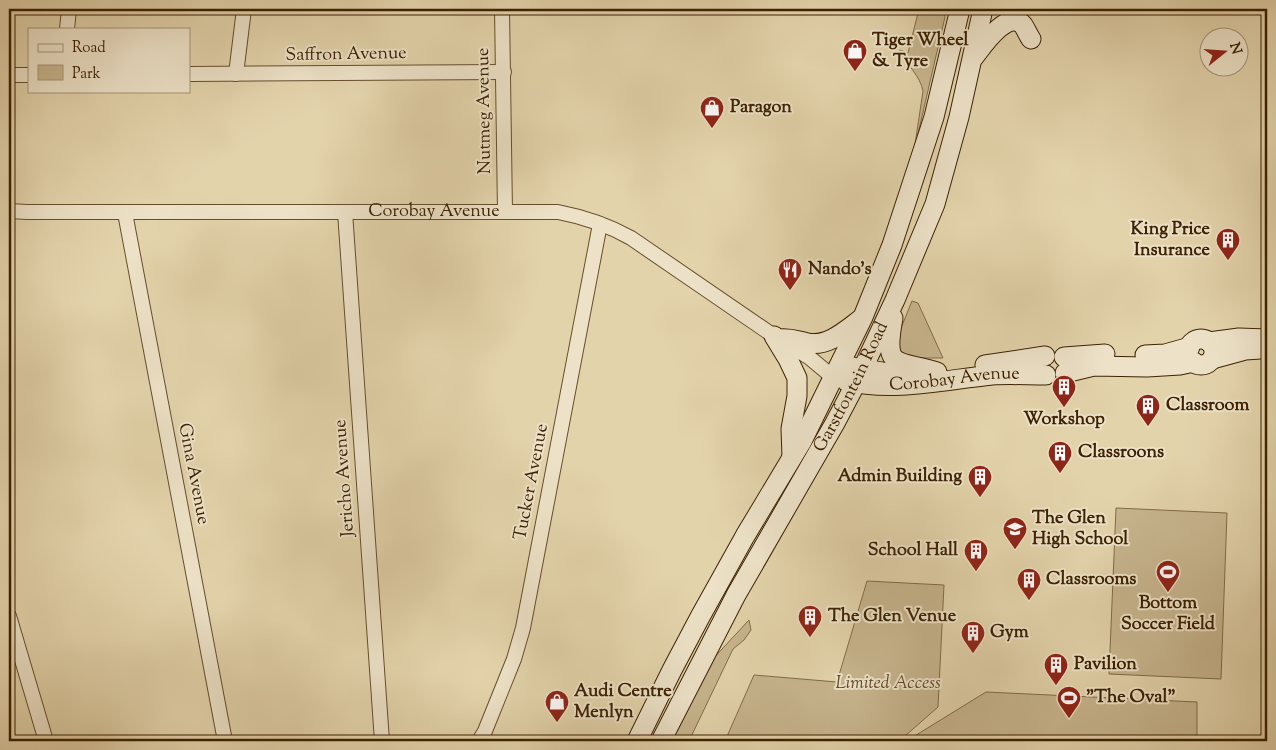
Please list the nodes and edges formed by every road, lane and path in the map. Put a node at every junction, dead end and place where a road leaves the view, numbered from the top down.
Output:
1 (69, 9) edge
2 (244, 9) edge
3 (502, 9) edge
4 (960, 9) edge
5 (983, 9) edge
6 (67, 28) edge
7 (1031, 39) dead end
8 (972, 60) junction
9 (504, 72) junction
10 (190, 74) edge
11 (236, 74) junction
12 (9, 75) edge
13 (28, 75) edge
14 (11, 212) edge
15 (345, 212) junction
16 (505, 212) junction
17 (125, 213) junction
18 (600, 224) junction
19 (895, 300) junction
20 (863, 317) junction
21 (777, 337) junction
22 (1267, 339) edge
23 (1267, 349) edge
24 (1201, 352) junction
25 (1046, 365) junction
26 (837, 371) junction
27 (937, 372) junction
28 (859, 376) junction
29 (792, 458) junction
30 (9, 616) edge
31 (46, 741) edge
32 (225, 741) edge
33 (382, 741) edge
34 (479, 741) edge
35 (637, 741) edge
36 (661, 741) edge

1 - 6 street
2 - 11 street
3 - 9 street, Nutmeg Avenue
4 - 20 main road, Garstfontein Road
5 - 8 main road, Garstfontein Road
7 - 8 main road
8 - 19 main road, Garstfontein Road
9 - 11 street, Saffron Avenue
9 - 16 street, Nutmeg Avenue
10 - 11 street, Saffron Avenue
12 - 13 street
14 - 17 street, Corobay Avenue
15 - 16 street, Corobay Avenue
15 - 17 street, Corobay Avenue
15 - 33 street, Jericho Avenue
16 - 18 street, Corobay Avenue
17 - 32 street, Gina Avenue
18 - 21 street, Corobay Avenue
18 - 34 street, Tucker Avenue
19 - 27 main road
19 - 28 main road, Garstfontein Road
20 - 21 main road
20 - 26 main road, Garstfontein Road
21 - 26 street, Corobay Avenue
21 - 29 main road
22 - 24 main road, Corobay Avenue
23 - 24 main road, Corobay Avenue
24 - 25 main road, Corobay Avenue
25 - 27 main road, Corobay Avenue
25 - 28 main road, Corobay Avenue
26 - 28 main road, Corobay Avenue
26 - 29 main road, Garstfontein Road
27 - 28 main road, Corobay Avenue
28 - 36 main road, Garstfontein Road
29 - 35 main road, Garstfontein Road
30 - 31 street

